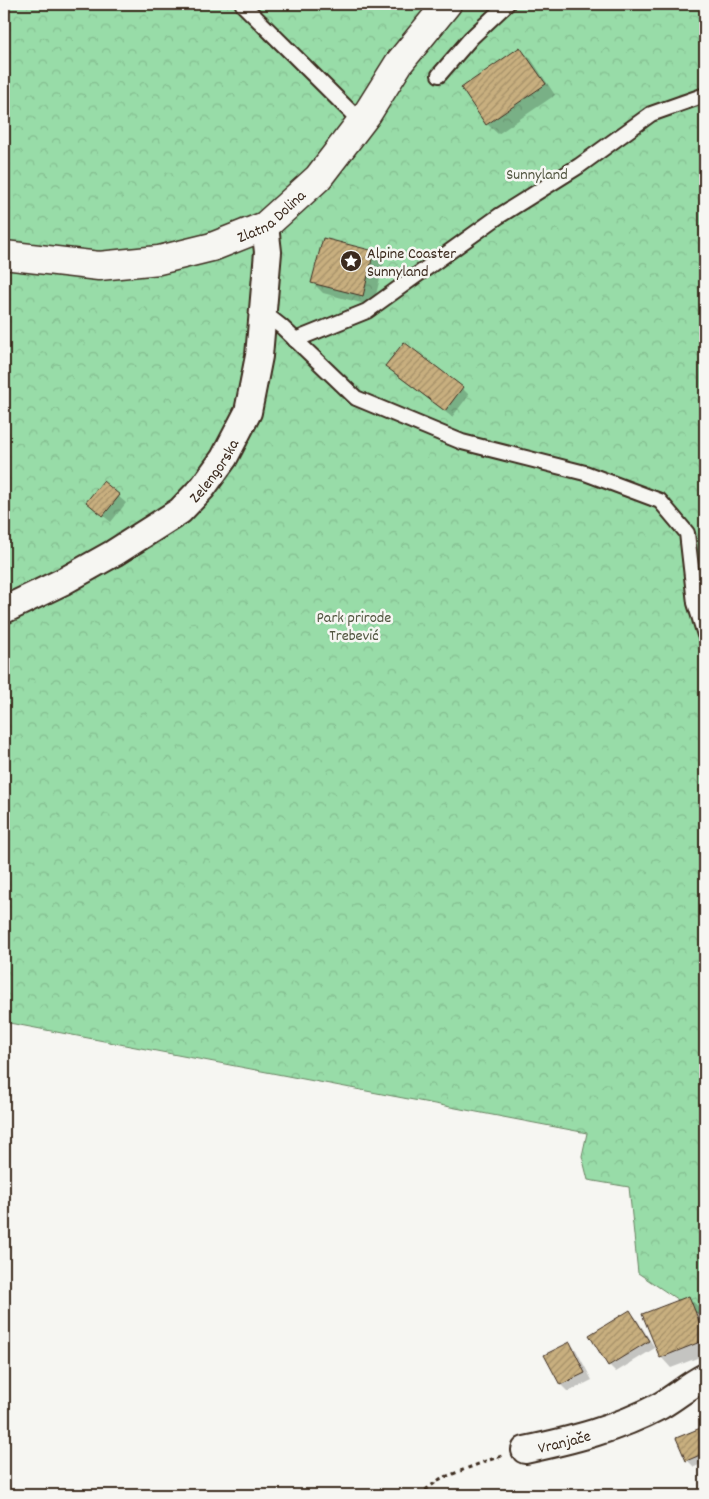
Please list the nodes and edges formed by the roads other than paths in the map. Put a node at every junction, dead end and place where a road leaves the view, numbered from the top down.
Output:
1 (447, 4) edge
2 (507, 4) edge
3 (244, 5) edge
4 (439, 75) dead end
5 (705, 95) edge
6 (361, 122) junction
7 (265, 226) junction
8 (4, 255) edge
9 (263, 312) junction
10 (295, 340) junction
11 (4, 610) edge
12 (705, 635) edge
13 (705, 1377) edge
14 (525, 1450) road end

1 - 6 main road, Zlatna Dolina
2 - 4 lane
3 - 6 lane
5 - 10 lane
6 - 7 main road, Zlatna Dolina
7 - 8 main road, Zlatna Dolina
7 - 9 street, Zelengorska
9 - 10 lane
9 - 11 street, Zelengorska
10 - 12 lane
13 - 14 street, Vranjače

